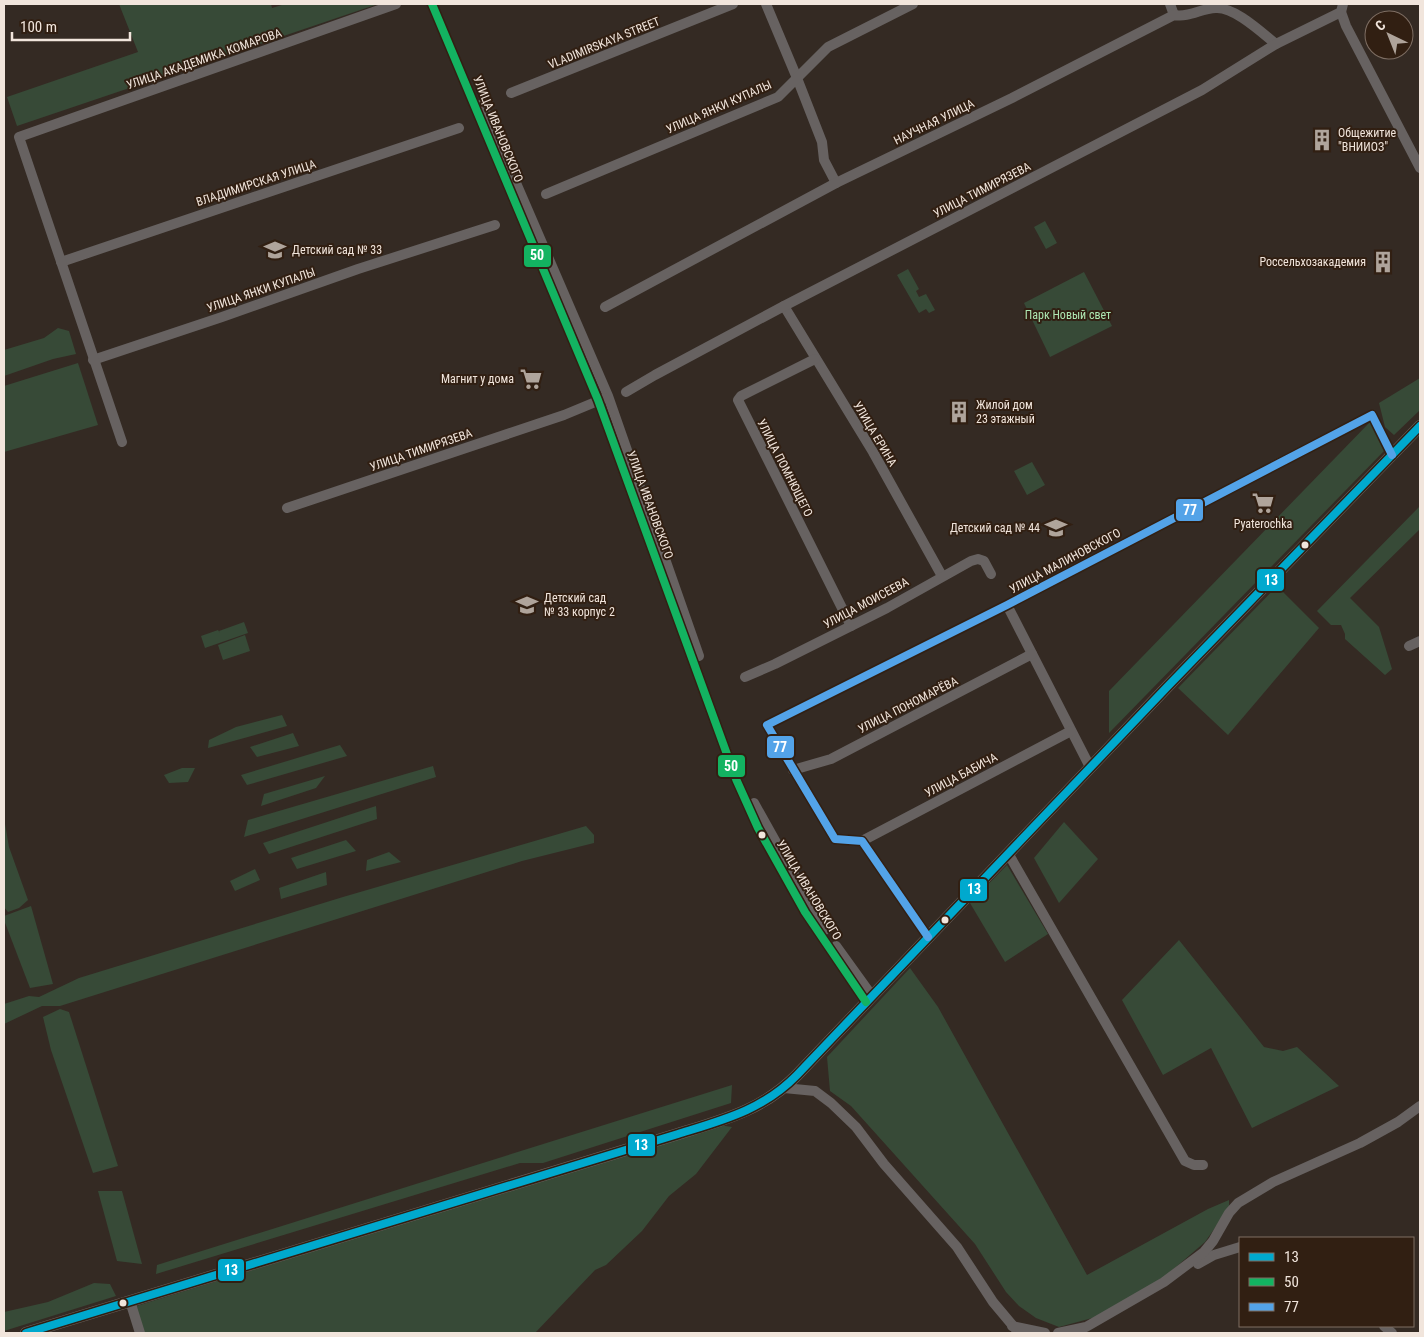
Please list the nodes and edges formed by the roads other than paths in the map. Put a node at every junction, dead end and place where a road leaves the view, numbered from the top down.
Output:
1 (396, 4) edge
2 (432, 4) edge
3 (439, 4) edge
4 (734, 4) edge
5 (766, 4) edge
6 (913, 4) edge
7 (1170, 4) edge
8 (1342, 8) edge
9 (1174, 15) junction
10 (1276, 44) junction
11 (797, 78) junction
12 (511, 94) dead end
13 (459, 128) dead end
14 (1420, 168) edge
15 (836, 183) junction
16 (546, 194) dead end
17 (495, 225) dead end
18 (61, 262) junction
19 (784, 306) junction
20 (605, 308) dead end
21 (815, 359) junction
22 (94, 360) junction
23 (626, 392) dead end
24 (603, 398) junction
25 (1420, 426) edge
26 (122, 442) dead end
27 (1392, 455) junction
28 (287, 508) dead end
29 (991, 574) dead end
30 (942, 576) junction
31 (1007, 605) junction
32 (851, 626) junction
33 (1420, 641) edge
34 (1409, 646) dead end
35 (1032, 654) junction
36 (745, 677) dead end
37 (1072, 731) junction
38 (1090, 768) junction
39 (793, 770) junction
40 (862, 842) junction
41 (1008, 853) junction
42 (928, 937) junction
43 (869, 999) junction
44 (784, 1088) junction
45 (1420, 1106) edge
46 (1203, 1165) dead end
47 (1239, 1247) edge
48 (1164, 1282) junction
49 (130, 1302) junction
50 (1011, 1326) junction
51 (26, 1333) edge
52 (140, 1333) edge
53 (1019, 1333) edge
54 (1045, 1333) edge
55 (1058, 1333) edge

1 - 18 street, УЛИЦА АКАДЕМИКА КОМАРОВА
2 - 24 street, УЛИЦА ИВАНОВСКОГО
3 - 24 street, УЛИЦА ИВАНОВСКОГО
4 - 12 street, VLADIMIRSKAYA STREET
5 - 11 street
6 - 11 street, УЛИЦА ЯНКИ КУПАЛЫ
7 - 9 street
8 - 10 street, УЛИЦА ТИМИРЯЗЕВА
8 - 14 street
9 - 10 street, НАУЧНАЯ УЛИЦА
9 - 15 street, НАУЧНАЯ УЛИЦА
10 - 19 street, УЛИЦА ТИМИРЯЗЕВА
11 - 15 street
11 - 16 street, УЛИЦА ЯНКИ КУПАЛЫ
13 - 18 street, ВЛАДИМИРСКАЯ УЛИЦА
15 - 20 street, НАУЧНАЯ УЛИЦА
17 - 22 street, УЛИЦА ЯНКИ КУПАЛЫ
18 - 22 street
19 - 21 street, УЛИЦА ЕРИНА
19 - 23 street, УЛИЦА ТИМИРЯЗЕВА
21 - 30 street, УЛИЦА ЕРИНА
21 - 32 street, УЛИЦА ПОМНЮЩЕГО
22 - 26 street
24 - 28 street, УЛИЦА ТИМИРЯЗЕВА
24 - 43 street, УЛИЦА ИВАНОВСКОГО
25 - 27 main road
27 - 31 street, УЛИЦА МАЛИНОВСКОГО
27 - 38 main road
29 - 30 street, УЛИЦА МОИСЕЕВА
30 - 32 street, УЛИЦА МОИСЕЕВА
31 - 35 street
31 - 39 street, УЛИЦА МАЛИНОВСКОГО
32 - 36 street, УЛИЦА МОИСЕЕВА
33 - 34 street
35 - 37 street
35 - 39 street, УЛИЦА ПОНОМАРЁВА
37 - 38 street
37 - 40 street, УЛИЦА БАБИЧА
38 - 41 main road
39 - 40 street
40 - 42 street
41 - 42 main road
41 - 46 street
42 - 43 main road
43 - 44 main road
44 - 49 main road
44 - 50 street
45 - 48 street
47 - 48 street
48 - 55 street
49 - 51 main road
49 - 52 street
50 - 53 street
50 - 54 street

